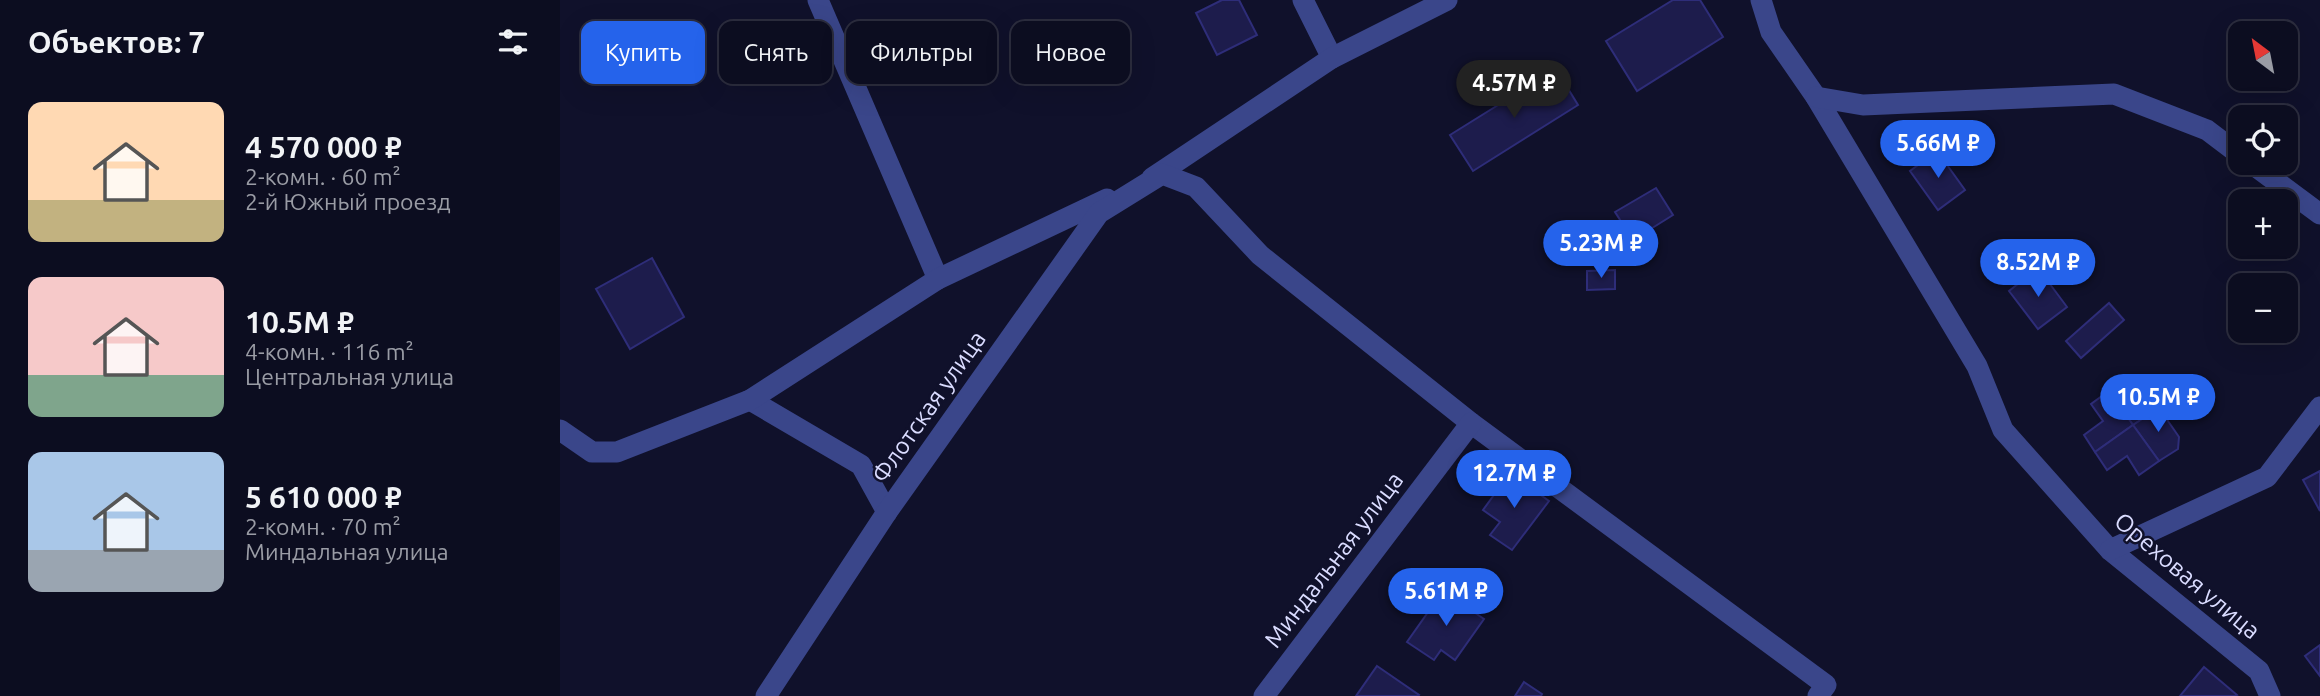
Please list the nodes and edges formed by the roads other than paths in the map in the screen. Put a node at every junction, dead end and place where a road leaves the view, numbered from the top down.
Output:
1 (818, 0) edge
2 (1303, 0) edge
3 (1447, 0) edge
4 (1761, 0) edge
5 (1332, 58) junction
6 (1816, 97) junction
7 (2228, 146) edge
8 (1162, 174) junction
9 (2267, 175) edge
10 (2320, 214) edge
11 (938, 279) junction
12 (750, 401) junction
13 (2320, 407) edge
14 (1471, 423) junction
15 (560, 430) edge
16 (887, 512) junction
17 (2110, 550) junction
18 (1822, 690) edge
19 (766, 696) edge
20 (1264, 696) edge
21 (2270, 696) edge

1 - 11 street
2 - 5 street
3 - 5 street
4 - 6 street, Ореховая улица
5 - 8 street
6 - 7 street
6 - 17 street, Ореховая улица
8 - 11 street
8 - 14 street
8 - 16 street, Флотская улица
9 - 10 street
11 - 12 street
12 - 15 street
12 - 16 street
13 - 17 street
14 - 18 street
14 - 20 street, Миндальная улица
16 - 19 street, Флотская улица
17 - 21 street, Ореховая улица

